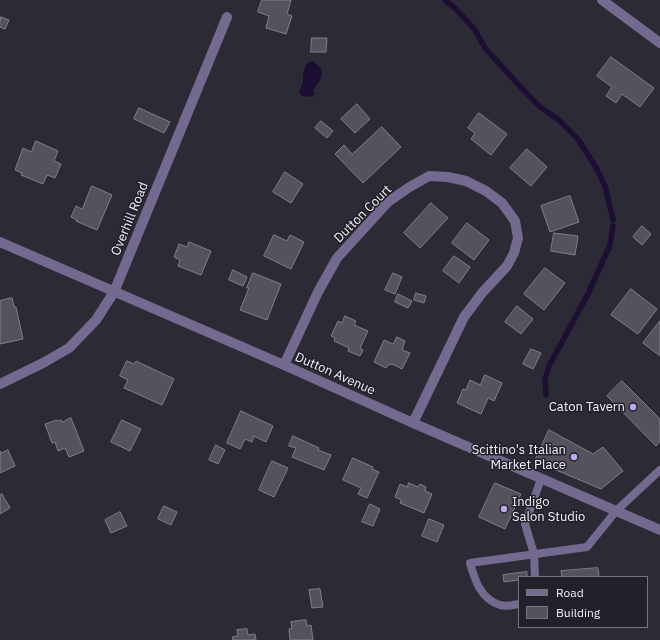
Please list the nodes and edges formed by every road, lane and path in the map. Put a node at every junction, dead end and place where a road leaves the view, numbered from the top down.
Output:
1 (602, 0) edge
2 (227, 18) dead end
3 (660, 43) edge
4 (0, 242) edge
5 (114, 292) junction
6 (284, 365) junction
7 (0, 384) edge
8 (413, 423) junction
9 (660, 470) edge
10 (541, 479) junction
11 (616, 511) junction
12 (660, 530) edge
13 (534, 554) junction
14 (535, 576) edge
15 (518, 604) edge

1 - 3 street
2 - 5 street, Overhill Road
4 - 5 street, Dutton Avenue
5 - 6 street, Dutton Avenue
5 - 7 street, Overhill Road
6 - 8 street, Dutton Avenue
6 - 8 street, Dutton Court
8 - 10 street, Dutton Avenue
9 - 11 lane
10 - 11 street, Dutton Avenue
10 - 13 lane
11 - 12 street, Dutton Avenue
11 - 13 lane
13 - 14 lane
13 - 15 lane

